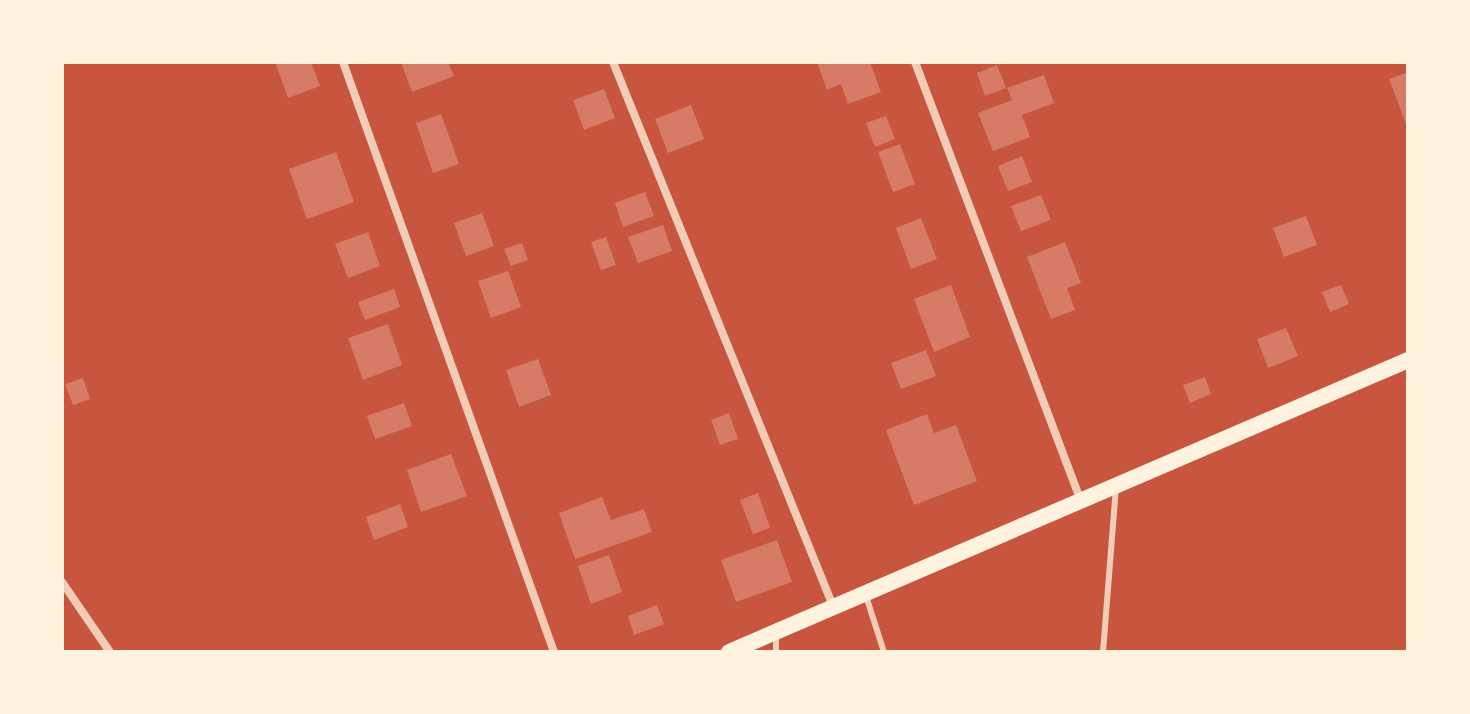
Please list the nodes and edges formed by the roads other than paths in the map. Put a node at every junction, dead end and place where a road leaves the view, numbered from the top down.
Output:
1 (343, 62) edge
2 (613, 62) edge
3 (915, 62) edge
4 (1408, 360) edge
5 (1117, 482) junction
6 (1080, 498) junction
7 (62, 582) edge
8 (865, 592) junction
9 (833, 606) junction
10 (776, 632) junction
11 (110, 652) edge
12 (554, 652) edge
13 (729, 652) edge
14 (776, 652) edge
15 (884, 652) edge
16 (1103, 652) edge

1 - 12 street
2 - 9 street
3 - 6 street
4 - 5 main road
5 - 6 main road
5 - 16 lane
6 - 8 main road
7 - 11 street
8 - 9 main road
8 - 15 lane
9 - 10 main road
10 - 13 main road
10 - 14 lane

